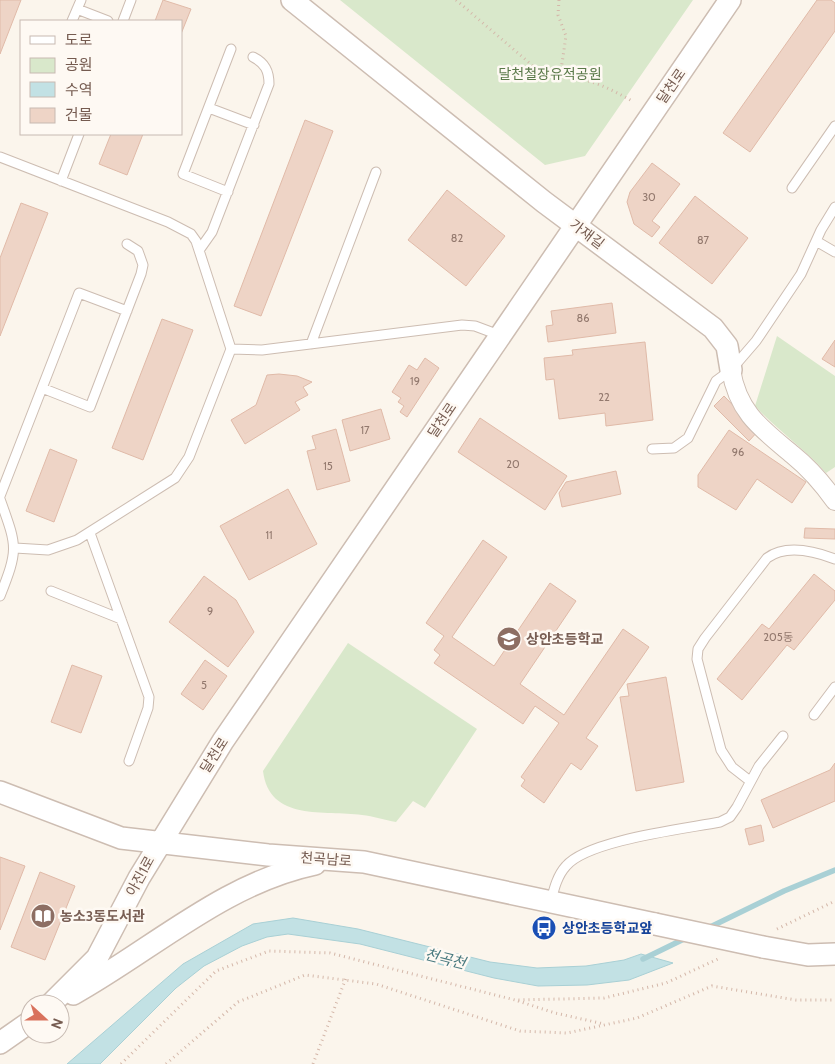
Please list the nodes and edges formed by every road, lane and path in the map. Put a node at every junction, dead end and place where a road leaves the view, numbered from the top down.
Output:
1 (81, 0) edge
2 (131, 0) edge
3 (292, 0) edge
4 (456, 0) edge
5 (559, 0) edge
6 (730, 0) edge
7 (77, 9) junction
8 (72, 20) edge
9 (105, 20) edge
10 (123, 20) edge
11 (231, 49) dead end
12 (254, 57) dead end
13 (560, 77) junction
14 (632, 101) dead end
15 (209, 108) junction
16 (254, 125) junction
17 (835, 126) edge
18 (79, 135) edge
19 (0, 157) edge
20 (376, 172) dead end
21 (61, 181) junction
22 (792, 188) dead end
23 (228, 192) junction
24 (835, 207) edge
25 (575, 225) junction
26 (816, 241) junction
27 (127, 244) dead end
28 (200, 249) junction
29 (835, 252) edge
30 (127, 311) junction
31 (499, 335) junction
32 (311, 344) junction
33 (231, 349) junction
34 (731, 370) junction
35 (42, 388) junction
36 (652, 449) dead end
37 (0, 498) edge
38 (835, 501) edge
39 (90, 534) junction
40 (15, 548) junction
41 (835, 559) edge
42 (51, 591) dead end
43 (0, 596) edge
44 (121, 619) junction
45 (835, 687) edge
46 (814, 715) dead end
47 (784, 736) dead end
48 (128, 761) dead end
49 (750, 781) junction
50 (0, 792) edge
51 (159, 844) junction
52 (338, 859) junction
53 (835, 901) edge
54 (551, 902) junction
55 (767, 940) junction
56 (835, 954) edge
57 (721, 958) dead end
58 (346, 978) junction
59 (61, 994) edge
60 (70, 995) edge
61 (515, 1000) junction
62 (835, 1000) edge
63 (607, 1024) junction
64 (20, 1029) edge
65 (0, 1044) edge
66 (121, 1064) edge
67 (166, 1064) edge
68 (312, 1064) edge

1 - 7 lane
2 - 10 lane
3 - 25 street, 가재길
4 - 13 path
5 - 13 path
6 - 25 street, 달천로
7 - 8 lane
7 - 9 lane
11 - 15 lane
12 - 16 lane
13 - 14 path
15 - 16 lane
15 - 23 lane
16 - 23 lane
17 - 22 lane
18 - 21 lane
19 - 21 lane
20 - 32 lane
21 - 28 lane
23 - 28 lane
24 - 26 lane
25 - 31 street, 달천로
25 - 34 street, 가재길
26 - 29 lane
26 - 34 lane
27 - 30 lane
28 - 33 lane
30 - 35 lane
30 - 35 lane
31 - 32 lane
31 - 51 street, 달천로
32 - 33 lane
33 - 39 lane
34 - 36 lane
34 - 38 street, 가재길
35 - 37 lane
37 - 40 lane
39 - 40 lane
39 - 44 lane
40 - 43 lane
41 - 49 lane
42 - 44 lane
44 - 48 lane
45 - 46 lane
47 - 49 lane
49 - 54 lane
50 - 51 street, 천곡남로
51 - 52 street, 천곡남로
51 - 59 street, 아진1로
52 - 54 street, 천곡남로
52 - 60 street
53 - 55 path
54 - 55 street, 천곡남로, bridge
55 - 56 street
57 - 61 path
58 - 63 path
58 - 67 path
58 - 68 path
61 - 63 path
61 - 66 path
62 - 63 path
64 - 65 street

